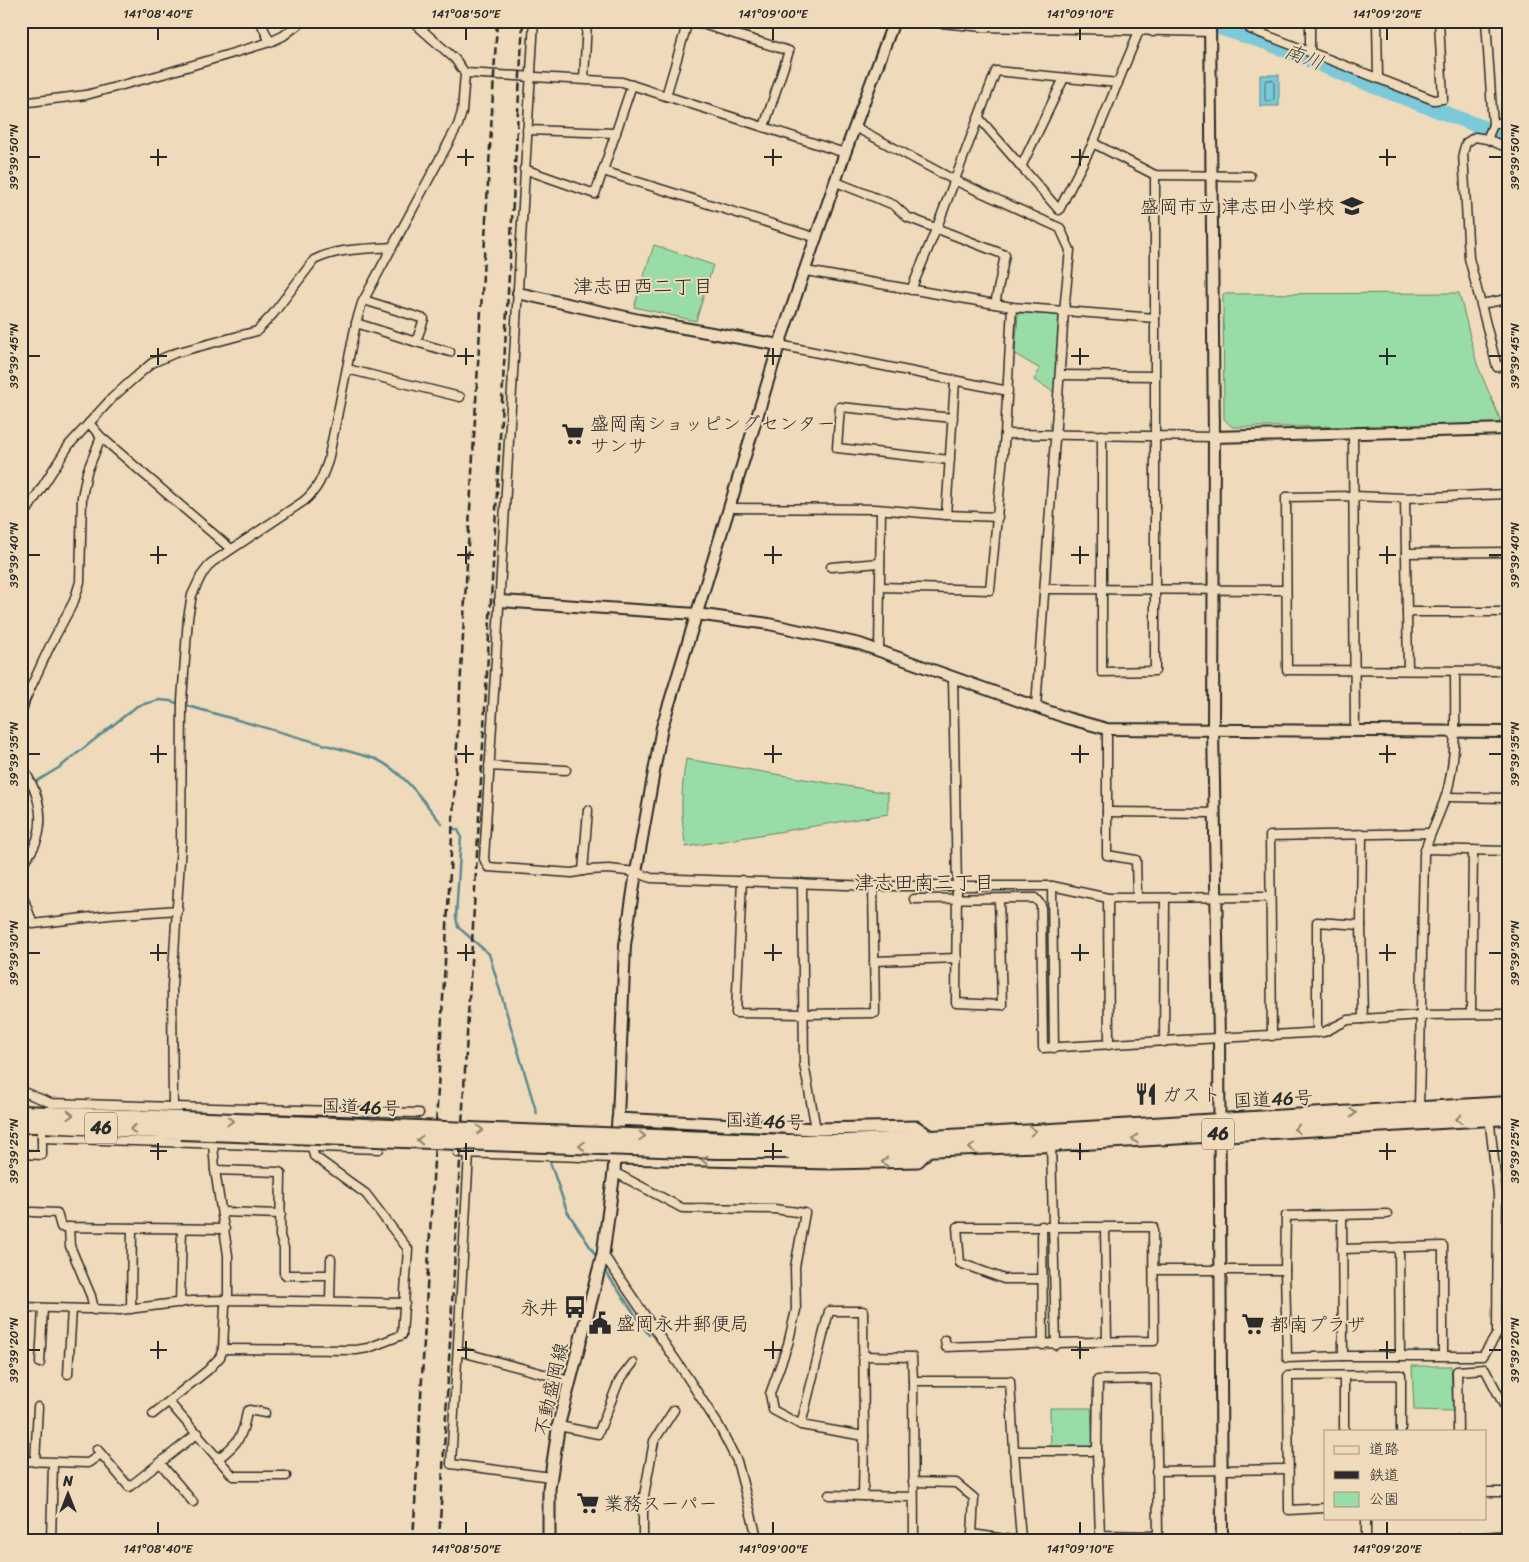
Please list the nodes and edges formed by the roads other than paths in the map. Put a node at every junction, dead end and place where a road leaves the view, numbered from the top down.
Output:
1 (260, 21) edge
2 (302, 21) edge
3 (412, 21) edge
4 (534, 21) edge
5 (587, 21) edge
6 (688, 21) edge
7 (692, 21) edge
8 (894, 21) edge
9 (920, 21) edge
10 (1153, 21) edge
11 (1250, 21) edge
12 (1310, 21) edge
13 (1377, 21) edge
14 (1439, 21) edge
15 (1486, 21) edge
16 (1210, 27) edge
17 (1139, 31) junction
18 (1153, 32) junction
19 (270, 42) junction
20 (1310, 52) junction
21 (466, 73) junction
22 (531, 76) junction
23 (1064, 78) junction
24 (1378, 78) junction
25 (584, 80) junction
26 (1118, 83) junction
27 (632, 85) junction
28 (666, 96) junction
29 (21, 103) edge
30 (979, 118) junction
31 (1508, 120) edge
32 (1492, 126) junction
33 (764, 127) junction
34 (855, 127) junction
35 (527, 130) junction
36 (616, 133) junction
37 (1488, 138) junction
38 (1093, 144) junction
39 (1508, 148) edge
40 (846, 153) junction
41 (1020, 167) junction
42 (524, 169) junction
43 (603, 171) junction
44 (1155, 175) junction
45 (1212, 175) junction
46 (1250, 176) dead end
47 (954, 180) junction
48 (836, 182) junction
49 (937, 228) junction
50 (817, 238) junction
51 (392, 247) junction
52 (806, 271) junction
53 (911, 290) junction
54 (518, 293) junction
55 (1508, 299) edge
56 (364, 300) junction
57 (995, 304) junction
58 (1481, 304) junction
59 (1012, 307) junction
60 (1064, 312) junction
61 (1155, 318) junction
62 (356, 323) junction
63 (416, 342) junction
64 (779, 345) junction
65 (450, 352) dead end
66 (1508, 365) edge
67 (347, 369) junction
68 (1060, 375) junction
69 (1155, 376) junction
70 (955, 382) junction
71 (1008, 391) junction
72 (460, 397) dead end
73 (953, 418) junction
74 (89, 423) junction
75 (1508, 429) edge
76 (1005, 434) junction
77 (1353, 434) junction
78 (1055, 435) junction
79 (1102, 435) junction
80 (1155, 436) junction
81 (1214, 436) junction
82 (100, 437) junction
83 (950, 460) junction
84 (1508, 494) edge
85 (1354, 496) junction
86 (1405, 498) junction
87 (730, 508) junction
88 (881, 510) junction
89 (946, 515) junction
90 (998, 516) junction
91 (21, 520) edge
92 (231, 549) junction
93 (1508, 552) edge
94 (1406, 553) junction
95 (880, 563) junction
96 (831, 567) dead end
97 (880, 587) junction
98 (1044, 589) junction
99 (1102, 590) junction
100 (1155, 590) junction
101 (1213, 590) junction
102 (1286, 590) junction
103 (500, 601) junction
104 (1407, 612) junction
105 (1508, 612) edge
106 (696, 614) junction
107 (879, 651) junction
108 (1408, 669) junction
109 (1354, 670) junction
110 (1508, 671) edge
111 (1455, 672) junction
112 (953, 678) junction
113 (1036, 707) junction
114 (21, 715) edge
115 (1107, 729) junction
116 (1213, 731) junction
117 (1355, 732) junction
118 (1455, 732) junction
119 (1508, 732) edge
120 (21, 761) edge
121 (490, 766) junction
122 (566, 770) dead end
123 (1446, 797) junction
124 (1508, 798) edge
125 (588, 810) dead end
126 (1107, 812) junction
127 (1215, 812) junction
128 (1430, 833) junction
129 (1362, 834) junction
130 (1425, 849) junction
131 (1473, 850) junction
132 (1508, 851) edge
133 (21, 864) edge
134 (583, 871) junction
135 (636, 872) junction
136 (742, 880) junction
137 (802, 883) junction
138 (873, 886) junction
139 (1052, 886) junction
140 (957, 887) junction
141 (21, 892) edge
142 (1270, 897) junction
143 (999, 898) junction
144 (1108, 898) junction
145 (1137, 898) junction
146 (1165, 898) junction
147 (1217, 898) junction
148 (914, 899) dead end
149 (957, 899) junction
150 (178, 910) junction
151 (1361, 925) junction
152 (957, 958) junction
153 (874, 961) junction
154 (803, 1014) junction
155 (1471, 1014) junction
156 (1508, 1014) edge
157 (1421, 1015) junction
158 (1363, 1019) junction
159 (1316, 1033) junction
160 (1272, 1036) junction
161 (1219, 1040) junction
162 (1164, 1042) junction
163 (1109, 1045) junction
164 (1054, 1048) junction
165 (21, 1091) edge
166 (34, 1097) junction
167 (1508, 1104) edge
168 (173, 1107) junction
169 (1419, 1110) junction
170 (1489, 1111) junction
171 (21, 1113) edge
172 (419, 1113) dead end
173 (1508, 1117) edge
174 (618, 1119) junction
175 (44, 1125) junction
176 (21, 1126) edge
177 (1220, 1127) junction
178 (816, 1130) junction
179 (213, 1143) junction
180 (931, 1144) junction
181 (1051, 1144) junction
182 (312, 1146) junction
183 (379, 1149) dead end
184 (458, 1153) dead end
185 (21, 1154) edge
186 (469, 1154) junction
187 (616, 1158) junction
188 (215, 1170) junction
189 (614, 1172) junction
190 (32, 1212) dead end
191 (222, 1212) junction
192 (281, 1214) junction
193 (1342, 1214) junction
194 (1387, 1214) dead end
195 (1042, 1226) junction
196 (1053, 1226) junction
197 (69, 1227) junction
198 (132, 1228) junction
199 (182, 1228) junction
200 (1105, 1228) junction
201 (225, 1229) junction
202 (1399, 1247) junction
203 (1342, 1249) junction
204 (602, 1255) junction
205 (331, 1259) dead end
206 (1155, 1270) junction
207 (1285, 1270) junction
208 (1220, 1271) junction
209 (330, 1275) junction
210 (1042, 1279) junction
211 (1497, 1284) junction
212 (1508, 1284) edge
213 (226, 1300) junction
214 (330, 1301) junction
215 (405, 1302) junction
216 (180, 1303) junction
217 (21, 1307) edge
218 (43, 1308) junction
219 (72, 1309) junction
220 (131, 1309) junction
221 (94, 1310) junction
222 (945, 1340) dead end
223 (1107, 1341) junction
224 (1044, 1345) junction
225 (1056, 1345) junction
226 (224, 1349) junction
227 (458, 1351) junction
228 (1443, 1355) junction
229 (863, 1356) junction
230 (1343, 1356) junction
231 (1400, 1356) junction
232 (633, 1363) dead end
233 (40, 1364) dead end
234 (68, 1374) dead end
235 (1344, 1376) junction
236 (570, 1381) junction
237 (913, 1381) junction
238 (169, 1402) junction
239 (38, 1407) dead end
240 (674, 1410) dead end
241 (265, 1413) dead end
242 (1508, 1413) edge
243 (153, 1414) dead end
244 (801, 1425) junction
245 (559, 1426) junction
246 (1344, 1430) edge
247 (1401, 1430) edge
248 (1458, 1430) edge
249 (198, 1434) junction
250 (864, 1436) junction
251 (1014, 1451) junction
252 (1097, 1451) junction
253 (218, 1459) junction
254 (21, 1461) edge
255 (35, 1462) junction
256 (53, 1462) junction
257 (160, 1463) junction
258 (1288, 1469) junction
259 (1220, 1470) junction
260 (1156, 1471) junction
261 (286, 1476) dead end
262 (551, 1477) junction
263 (913, 1482) junction
264 (1486, 1492) edge
265 (1508, 1492) edge
266 (829, 1495) dead end
267 (863, 1496) junction
268 (913, 1498) junction
269 (193, 1502) dead end
270 (1324, 1508) edge
271 (1366, 1520) edge
272 (1508, 1535) edge
273 (972, 1538) edge
274 (51, 1541) edge
275 (549, 1541) edge
276 (643, 1541) edge
277 (758, 1541) edge
278 (914, 1541) edge
279 (1222, 1541) edge
280 (1366, 1541) edge
281 (1457, 1541) edge

1 - 19 street
2 - 19 street
3 - 21 street
4 - 22 street
5 - 25 street
6 - 28 street
7 - 33 street
8 - 34 street
9 - 17 street
10 - 18 street
11 - 20 street
12 - 20 street
13 - 24 street
14 - 24 street
15 - 32 street
16 - 18 street
16 - 45 street
17 - 18 street
17 - 26 street
19 - 29 street
20 - 24 street
21 - 22 street
21 - 51 street
22 - 25 street
22 - 35 street
23 - 26 street
23 - 30 street
23 - 41 street
25 - 27 street
26 - 38 street
27 - 28 street
27 - 36 street
28 - 33 street
30 - 41 street
30 - 47 street
31 - 32 street
32 - 37 street
33 - 40 street
34 - 40 street
34 - 47 street
35 - 36 street
35 - 42 street
36 - 43 street
37 - 39 street
37 - 58 street
38 - 41 street
38 - 44 street
40 - 48 street
42 - 43 street
42 - 54 street
43 - 50 street
44 - 45 street
44 - 61 street
45 - 46 street
45 - 81 street
47 - 49 street
47 - 60 street
48 - 49 street
48 - 50 street
49 - 53 street
49 - 57 street
50 - 52 street
51 - 56 street
51 - 74 street
52 - 53 street
52 - 64 street
53 - 57 street
54 - 64 street
54 - 103 street
55 - 58 street
56 - 62 street
56 - 63 street
57 - 59 street
58 - 66 street
59 - 60 street
59 - 71 street
60 - 61 street
60 - 68 street
61 - 69 street
62 - 63 street
62 - 67 street
63 - 65 street
64 - 70 street
64 - 87 street
67 - 72 street
67 - 92 street
68 - 69 street
68 - 78 street
69 - 80 street
70 - 71 street
70 - 73 street
71 - 76 street
73 - 83 street
73 - 83 street
74 - 82 street
74 - 91 street
75 - 77 street
76 - 78 street
76 - 90 street
77 - 81 street
77 - 85 street
78 - 79 street
78 - 98 street
79 - 80 street
79 - 99 street
80 - 81 street
80 - 100 street
81 - 101 street
82 - 92 street
82 - 114 street
83 - 89 street
84 - 86 street
85 - 86 street
85 - 102 street
85 - 109 street
86 - 94 street
87 - 88 street
87 - 106 street
88 - 89 street
88 - 95 street
89 - 90 street
90 - 97 street
92 - 150 street
93 - 94 street
94 - 104 street
95 - 96 street
95 - 97 street
97 - 107 street
98 - 99 street
98 - 113 street
99 - 100 street
99 - 100 street
100 - 101 street
101 - 102 street
101 - 116 street
102 - 109 street
103 - 106 street
103 - 121 street
104 - 105 street
104 - 108 street
106 - 107 street
106 - 135 street
107 - 112 street
108 - 109 street
108 - 111 street
109 - 117 street
110 - 111 street
111 - 118 street
112 - 113 street
112 - 140 street
113 - 115 street
115 - 116 street
115 - 126 street
116 - 117 street
116 - 127 street
117 - 118 street
118 - 119 street
118 - 123 street
120 - 133 street
121 - 122 street
121 - 134 street
123 - 124 street
123 - 128 street
125 - 134 street
126 - 127 street
126 - 145 street
127 - 147 street
128 - 129 street
128 - 130 street
129 - 142 street
129 - 151 street
130 - 131 street
130 - 157 street
131 - 132 street
131 - 155 street
134 - 135 street
135 - 136 street
135 - 174 street
136 - 137 street
136 - 154 street
137 - 138 street
137 - 154 street
138 - 140 street
138 - 153 street
139 - 140 street
139 - 144 street
139 - 164 street
140 - 149 street
141 - 150 street
142 - 147 street
142 - 160 street
143 - 149 street
143 - 152 street
143 - 164 street
144 - 145 street
144 - 163 street
145 - 146 street
146 - 147 street
146 - 162 street
147 - 161 street
148 - 149 street
149 - 152 street
150 - 168 street
151 - 158 street
151 - 159 street
152 - 153 street
153 - 154 street
154 - 178 street
155 - 156 street
155 - 157 street
157 - 158 street
157 - 169 street
158 - 159 street
159 - 160 street
160 - 161 street
161 - 162 street
161 - 177 street
162 - 163 street
163 - 164 street
165 - 166 street
166 - 168 street
166 - 175 street
167 - 170 highway, 国道46号 / 46
168 - 172 street
169 - 170 highway, 国道46号 / 46
177 -> 169 highway, 国道46号 / 46
170 - 173 highway, 国道46号 / 46
170 -> 177 highway, 国道46号 / 46
170 - 211 street
171 - 175 highway, 国道46号 / 46
174 - 178 main road
174 - 187 main road, 不動盛岡線
175 - 176 highway, 国道46号 / 46
175 - 179 street
175 - 180 highway, 国道46号 / 46, bridge
175 - 185 street
180 -> 177 highway, 国道46号 / 46
177 -> 181 highway, 国道46号 / 46
177 - 208 street
178 - 180 main road
179 - 182 street
179 - 188 street
181 -> 180 highway, 国道46号 / 46
180 -> 187 main road
181 - 196 street
182 - 183 street
182 - 215 street
184 - 186 street
186 - 187 street
186 - 227 street
187 - 189 main road, 不動盛岡線
188 - 191 street
188 - 192 street
189 - 204 main road, 不動盛岡線
189 - 244 street
190 - 197 street
191 - 192 street
191 - 201 street
192 - 209 street
193 - 194 street
193 - 203 street
193 - 207 street
195 - 196 street
195 - 210 street
195 - 210 street
196 - 200 street
196 - 225 street
197 - 198 street
197 - 221 street
198 - 199 street
198 - 220 street
199 - 201 street
199 - 216 street
200 - 206 street
200 - 223 street
201 - 213 street
202 - 203 street
202 - 228 street
202 - 231 street
203 - 230 street
204 - 236 main road, 不動盛岡線
204 - 277 street
205 - 209 street
206 - 208 street
206 - 223 street
207 - 208 street
207 - 230 street
208 - 259 street
209 - 214 street
210 - 224 street
211 - 212 street
211 - 228 street
213 - 214 street
213 - 216 street
213 - 226 street
214 - 215 street
215 - 226 street
216 - 220 street
217 - 218 street
218 - 219 street
218 - 233 street
219 - 221 street
219 - 234 street
220 - 221 street
222 - 224 street
223 - 225 street
224 - 225 street
226 - 238 street
227 - 236 street
227 - 262 street
228 - 231 street
229 - 237 street
229 - 244 street
229 - 250 street
230 - 231 street
232 - 245 street
235 - 246 street
235 - 247 street
235 - 258 street
236 - 245 main road, 不動盛岡線
237 - 251 street
237 - 263 street
238 - 243 street
238 - 249 street
239 - 255 street
240 - 276 street
241 - 253 street
242 - 248 street
244 - 250 street
245 - 262 main road, 不動盛岡線
249 - 253 street
249 - 257 street
250 - 267 street
251 - 252 street
251 - 273 street
252 - 260 street
252 - 260 street
253 - 261 street
254 - 255 street
255 - 256 street
256 - 257 street
256 - 274 street
257 - 269 street
258 - 259 street
258 - 270 street
259 - 260 street
259 - 279 street
262 - 275 main road, 不動盛岡線
263 - 268 street
263 - 273 street
264 - 265 street
266 - 267 street
267 - 268 street
268 - 278 street
271 - 280 street
272 - 281 street

